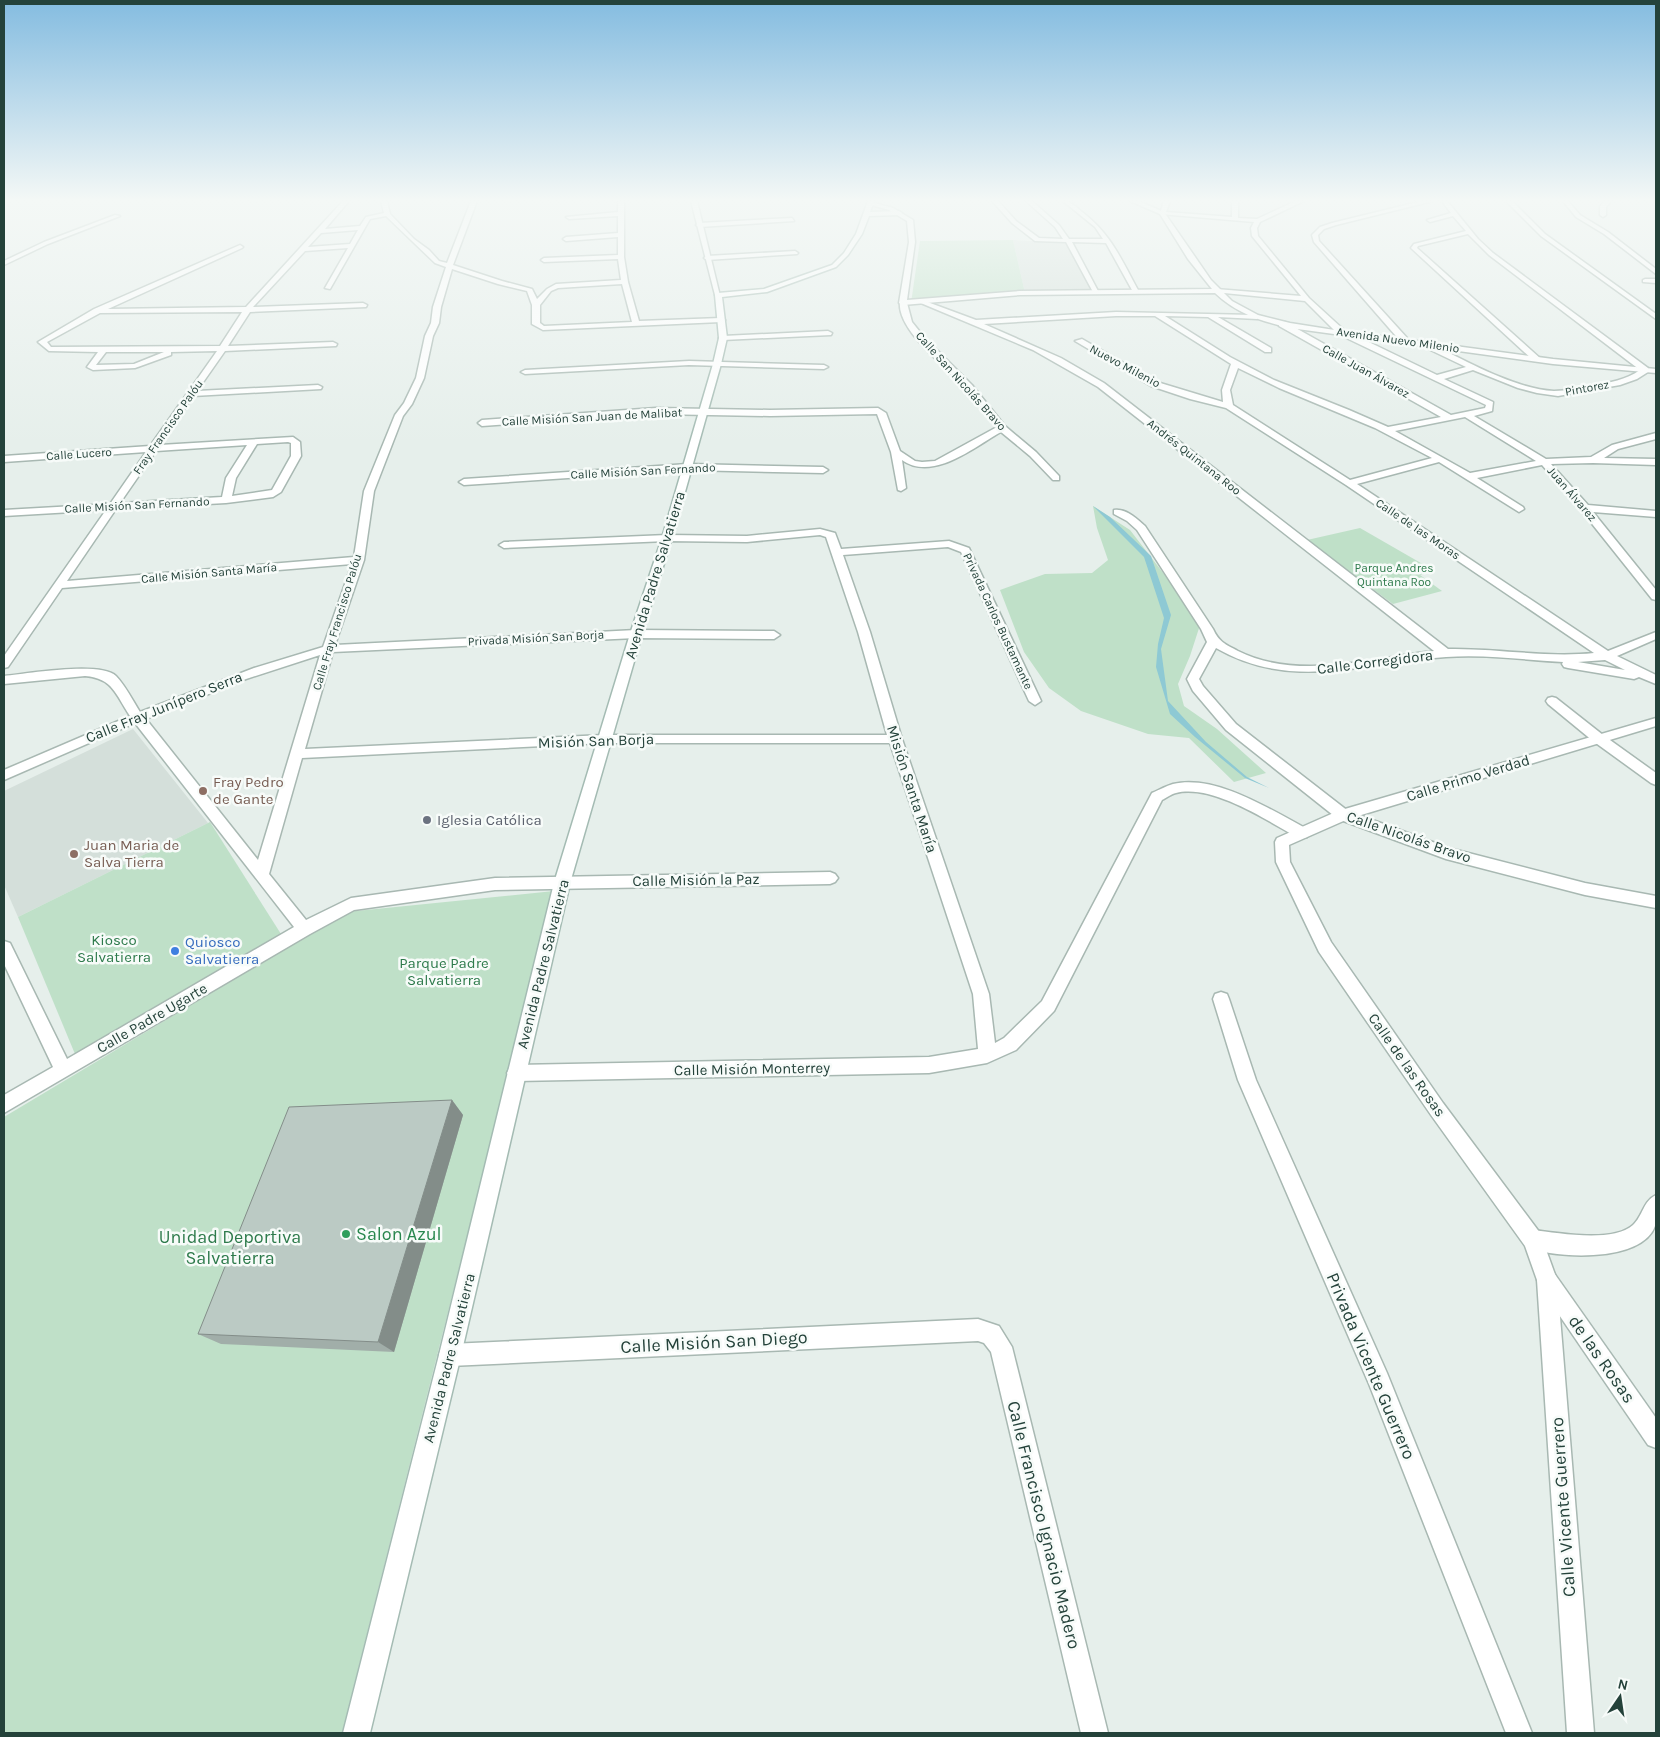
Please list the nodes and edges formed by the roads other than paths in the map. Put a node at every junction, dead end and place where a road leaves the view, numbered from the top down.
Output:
1 (161, 282) edge
2 (273, 282) edge
3 (331, 282) edge
4 (444, 282) edge
5 (497, 282) edge
6 (623, 282) edge
7 (624, 282) edge
8 (714, 282) edge
9 (790, 282) edge
10 (906, 282) edge
11 (1090, 282) edge
12 (1131, 282) edge
13 (1210, 282) edge
14 (1294, 282) edge
15 (1353, 282) edge
16 (1452, 282) edge
17 (1528, 282) edge
18 (1607, 282) edge
19 (328, 288) dead end
20 (1135, 290) junction
21 (1095, 291) junction
22 (1216, 291) junction
23 (718, 295) junction
24 (1307, 298) junction
25 (920, 301) junction
26 (903, 303) junction
27 (362, 305) dead end
28 (536, 305) junction
29 (246, 310) junction
30 (97, 311) junction
31 (1156, 314) junction
32 (1208, 314) junction
33 (1254, 317) junction
34 (1656, 317) edge
35 (721, 320) junction
36 (974, 322) junction
37 (636, 324) junction
38 (1282, 324) junction
39 (1340, 332) junction
40 (828, 333) dead end
41 (723, 338) junction
42 (1079, 341) dead end
43 (1405, 341) junction
44 (1423, 343) junction
45 (333, 344) dead end
46 (179, 349) junction
47 (222, 349) junction
48 (104, 350) junction
49 (1268, 350) dead end
50 (1537, 359) junction
51 (1236, 362) junction
52 (717, 364) junction
53 (824, 367) dead end
54 (1475, 367) junction
55 (1645, 370) junction
56 (1656, 371) edge
57 (525, 372) dead end
58 (1437, 378) junction
59 (318, 387) dead end
60 (191, 394) junction
61 (1229, 406) junction
62 (702, 411) junction
63 (1467, 415) junction
64 (1450, 418) junction
65 (482, 423) dead end
66 (1002, 428) junction
67 (1386, 430) junction
68 (1656, 436) edge
69 (254, 441) junction
70 (154, 448) junction
71 (896, 452) junction
72 (4, 459) edge
73 (1440, 459) junction
74 (1593, 460) junction
75 (1544, 462) junction
76 (1656, 462) edge
77 (688, 466) junction
78 (823, 470) dead end
79 (1471, 476) junction
80 (1056, 478) dead end
81 (464, 482) dead end
82 (1349, 483) junction
83 (901, 488) dead end
84 (226, 500) junction
85 (114, 506) junction
86 (1585, 508) junction
87 (1519, 509) dead end
88 (1118, 512) dead end
89 (4, 513) edge
90 (1656, 514) edge
91 (667, 538) junction
92 (504, 545) dead end
93 (837, 552) junction
94 (359, 560) junction
95 (60, 586) junction
96 (1656, 597) edge
97 (636, 634) junction
98 (774, 635) dead end
99 (1656, 635) edge
100 (1213, 642) junction
101 (328, 650) junction
102 (1445, 653) junction
103 (1605, 656) junction
104 (1542, 659) junction
105 (4, 664) edge
106 (1655, 679) edge
107 (7, 680) edge
108 (1035, 701) dead end
109 (1552, 701) dead end
110 (137, 717) junction
111 (1656, 722) edge
112 (1598, 738) junction
113 (604, 739) junction
114 (895, 739) junction
115 (298, 754) junction
116 (4, 775) edge
117 (1656, 780) edge
118 (1342, 815) junction
119 (1302, 833) junction
120 (1282, 842) joint
121 (261, 876) junction
122 (830, 878) dead end
123 (562, 883) junction
124 (1656, 902) edge
125 (304, 929) junction
126 (4, 948) edge
127 (1221, 999) dead end
128 (988, 1055) junction
129 (63, 1070) junction
130 (516, 1073) junction
131 (4, 1105) edge
132 (1656, 1204) edge
133 (1533, 1240) junction
134 (1547, 1280) junction
135 (978, 1330) joint
136 (450, 1355) junction
137 (1656, 1437) edge
138 (356, 1733) edge
139 (1095, 1733) edge
140 (1519, 1733) edge
141 (1580, 1733) edge

1 - 30 street
2 - 29 street, Fray Francisco Palóu
3 - 19 street
4 - 94 street, Calle Fray Francisco Palóu
5 - 28 street
6 - 28 street
7 - 37 street
8 - 23 street, Avenida Padre Salvatierra
9 - 23 street
10 - 26 street, Calle San Nicolás Bravo
11 - 21 street
12 - 20 street
13 - 22 street, Avenida Nuevo Milenio
14 - 24 street
15 - 43 street
16 - 50 street
17 - 55 street
18 - 34 street
20 - 21 street
20 - 22 street
21 - 25 street
22 - 24 street
22 - 33 street, Avenida Nuevo Milenio
23 - 35 street, Avenida Padre Salvatierra
24 - 39 street
25 - 26 street
25 - 36 street, Andrés Quintana Roo
26 - 66 street, Calle San Nicolás Bravo
27 - 29 street
28 - 37 street
29 - 30 street
29 - 47 street, Fray Francisco Palóu
30 - 48 street
31 - 32 street
31 - 36 street
31 - 51 street
32 - 33 street
32 - 49 street
33 - 38 street, Avenida Nuevo Milenio
35 - 37 street
35 - 41 street, Avenida Padre Salvatierra
36 - 102 street, Andrés Quintana Roo
38 - 39 street, Avenida Nuevo Milenio
38 - 64 street, Calle Juan Álvarez
39 - 43 street, Avenida Nuevo Milenio
39 - 58 street
40 - 41 street
41 - 52 street, Avenida Padre Salvatierra
42 - 61 street, Nuevo Milenio
43 - 44 street, Avenida Nuevo Milenio
44 - 50 street, Avenida Nuevo Milenio
44 - 54 street, Pintorez
45 - 47 street
46 - 47 street
46 - 48 street
46 - 48 street
47 - 60 street, Fray Francisco Palóu
50 - 55 street, Avenida Nuevo Milenio
51 - 61 street
51 - 67 street
52 - 53 street
52 - 57 street
52 - 62 street, Avenida Padre Salvatierra
54 - 55 street, Pintorez
54 - 58 street
55 - 56 street, Avenida Nuevo Milenio
58 - 63 street
59 - 60 street
60 - 70 street, Fray Francisco Palóu
61 - 82 street, Calle de las Moras
62 - 65 street, Calle Misión San Juan de Malibat
62 - 71 street, Calle Misión San Juan de Malibat
62 - 77 street, Avenida Padre Salvatierra
63 - 64 street
63 - 75 street, Juan Álvarez
64 - 67 street
66 - 71 street
66 - 80 street, Calle San Nicolás Bravo
67 - 73 street
68 - 74 street
69 - 70 street
69 - 84 street
69 - 84 street, Calle Misión San Fernando
70 - 72 street, Calle Lucero
70 - 85 street, Fray Francisco Palóu
71 - 83 street
73 - 79 street
73 - 82 street
74 - 75 street
74 - 76 street
75 - 79 street
75 - 86 street, Juan Álvarez
77 - 78 street, Calle Misión San Fernando
77 - 81 street, Calle Misión San Fernando
77 - 91 street, Avenida Padre Salvatierra
79 - 87 street
82 - 103 street, Calle de las Moras
84 - 85 street, Calle Misión San Fernando
85 - 89 street, Calle Misión San Fernando
85 - 95 street, Fray Francisco Palóu
86 - 90 street
86 - 96 street, Juan Álvarez
88 - 100 street
91 - 92 street
91 - 93 street, Misión Santa María
91 - 97 street, Avenida Padre Salvatierra
93 - 108 street, Privada Carlos Bustamante
93 - 114 street, Misión Santa María
94 - 95 street, Calle Misión Santa María
94 - 101 street, Calle Fray Francisco Palóu
95 - 105 street, Fray Francisco Palóu
97 - 98 street, Privada Misión San Borja
97 - 101 street, Privada Misión San Borja
97 - 113 street, Avenida Padre Salvatierra
99 - 103 street
100 - 102 street, Calle Corregidora
100 - 118 street, Calle Nicolás Bravo
101 - 110 street, Calle Fray Junípero Serra
101 - 115 street, Calle Fray Francisco Palóu
102 - 104 street, Calle Corregidora
103 - 104 street, Calle Corregidora
103 - 106 street, Calle Corregidora
104 - 106 street, Calle Corregidora
107 - 110 street
109 - 112 street
110 - 116 street, Calle Fray Junípero Serra
110 - 121 street
111 - 112 street, Calle Primo Verdad
112 - 117 street
112 - 118 street, Calle Primo Verdad
113 - 114 street, Misión San Borja
113 - 115 street, Misión San Borja
113 - 123 street, Avenida Padre Salvatierra
114 - 128 street, Misión Santa María
115 - 121 street, Calle Fray Francisco Palóu
118 - 119 street, Calle Primo Verdad
118 - 124 street, Calle Nicolás Bravo
119 - 120 street, Calle Primo Verdad
119 - 128 street
120 - 133 street, Calle de las Rosas
121 - 125 street
122 - 123 street, Calle Misión la Paz
123 - 125 street, Calle Padre Ugarte
123 - 130 street, Avenida Padre Salvatierra
125 - 129 street, Calle Padre Ugarte
126 - 129 street
127 - 140 street, Privada Vicente Guerrero
128 - 130 street, Calle Misión Monterrey
129 - 131 street, Calle Padre Ugarte
130 - 136 street, Avenida Padre Salvatierra
132 - 133 street
133 - 134 street, Calle de las Rosas
134 - 137 street, de las Rosas
134 - 141 street, Calle Vicente Guerrero
135 - 136 street, Calle Misión San Diego
135 - 139 street, Calle Francisco Ignacio Madero
136 - 138 street, Avenida Padre Salvatierra

